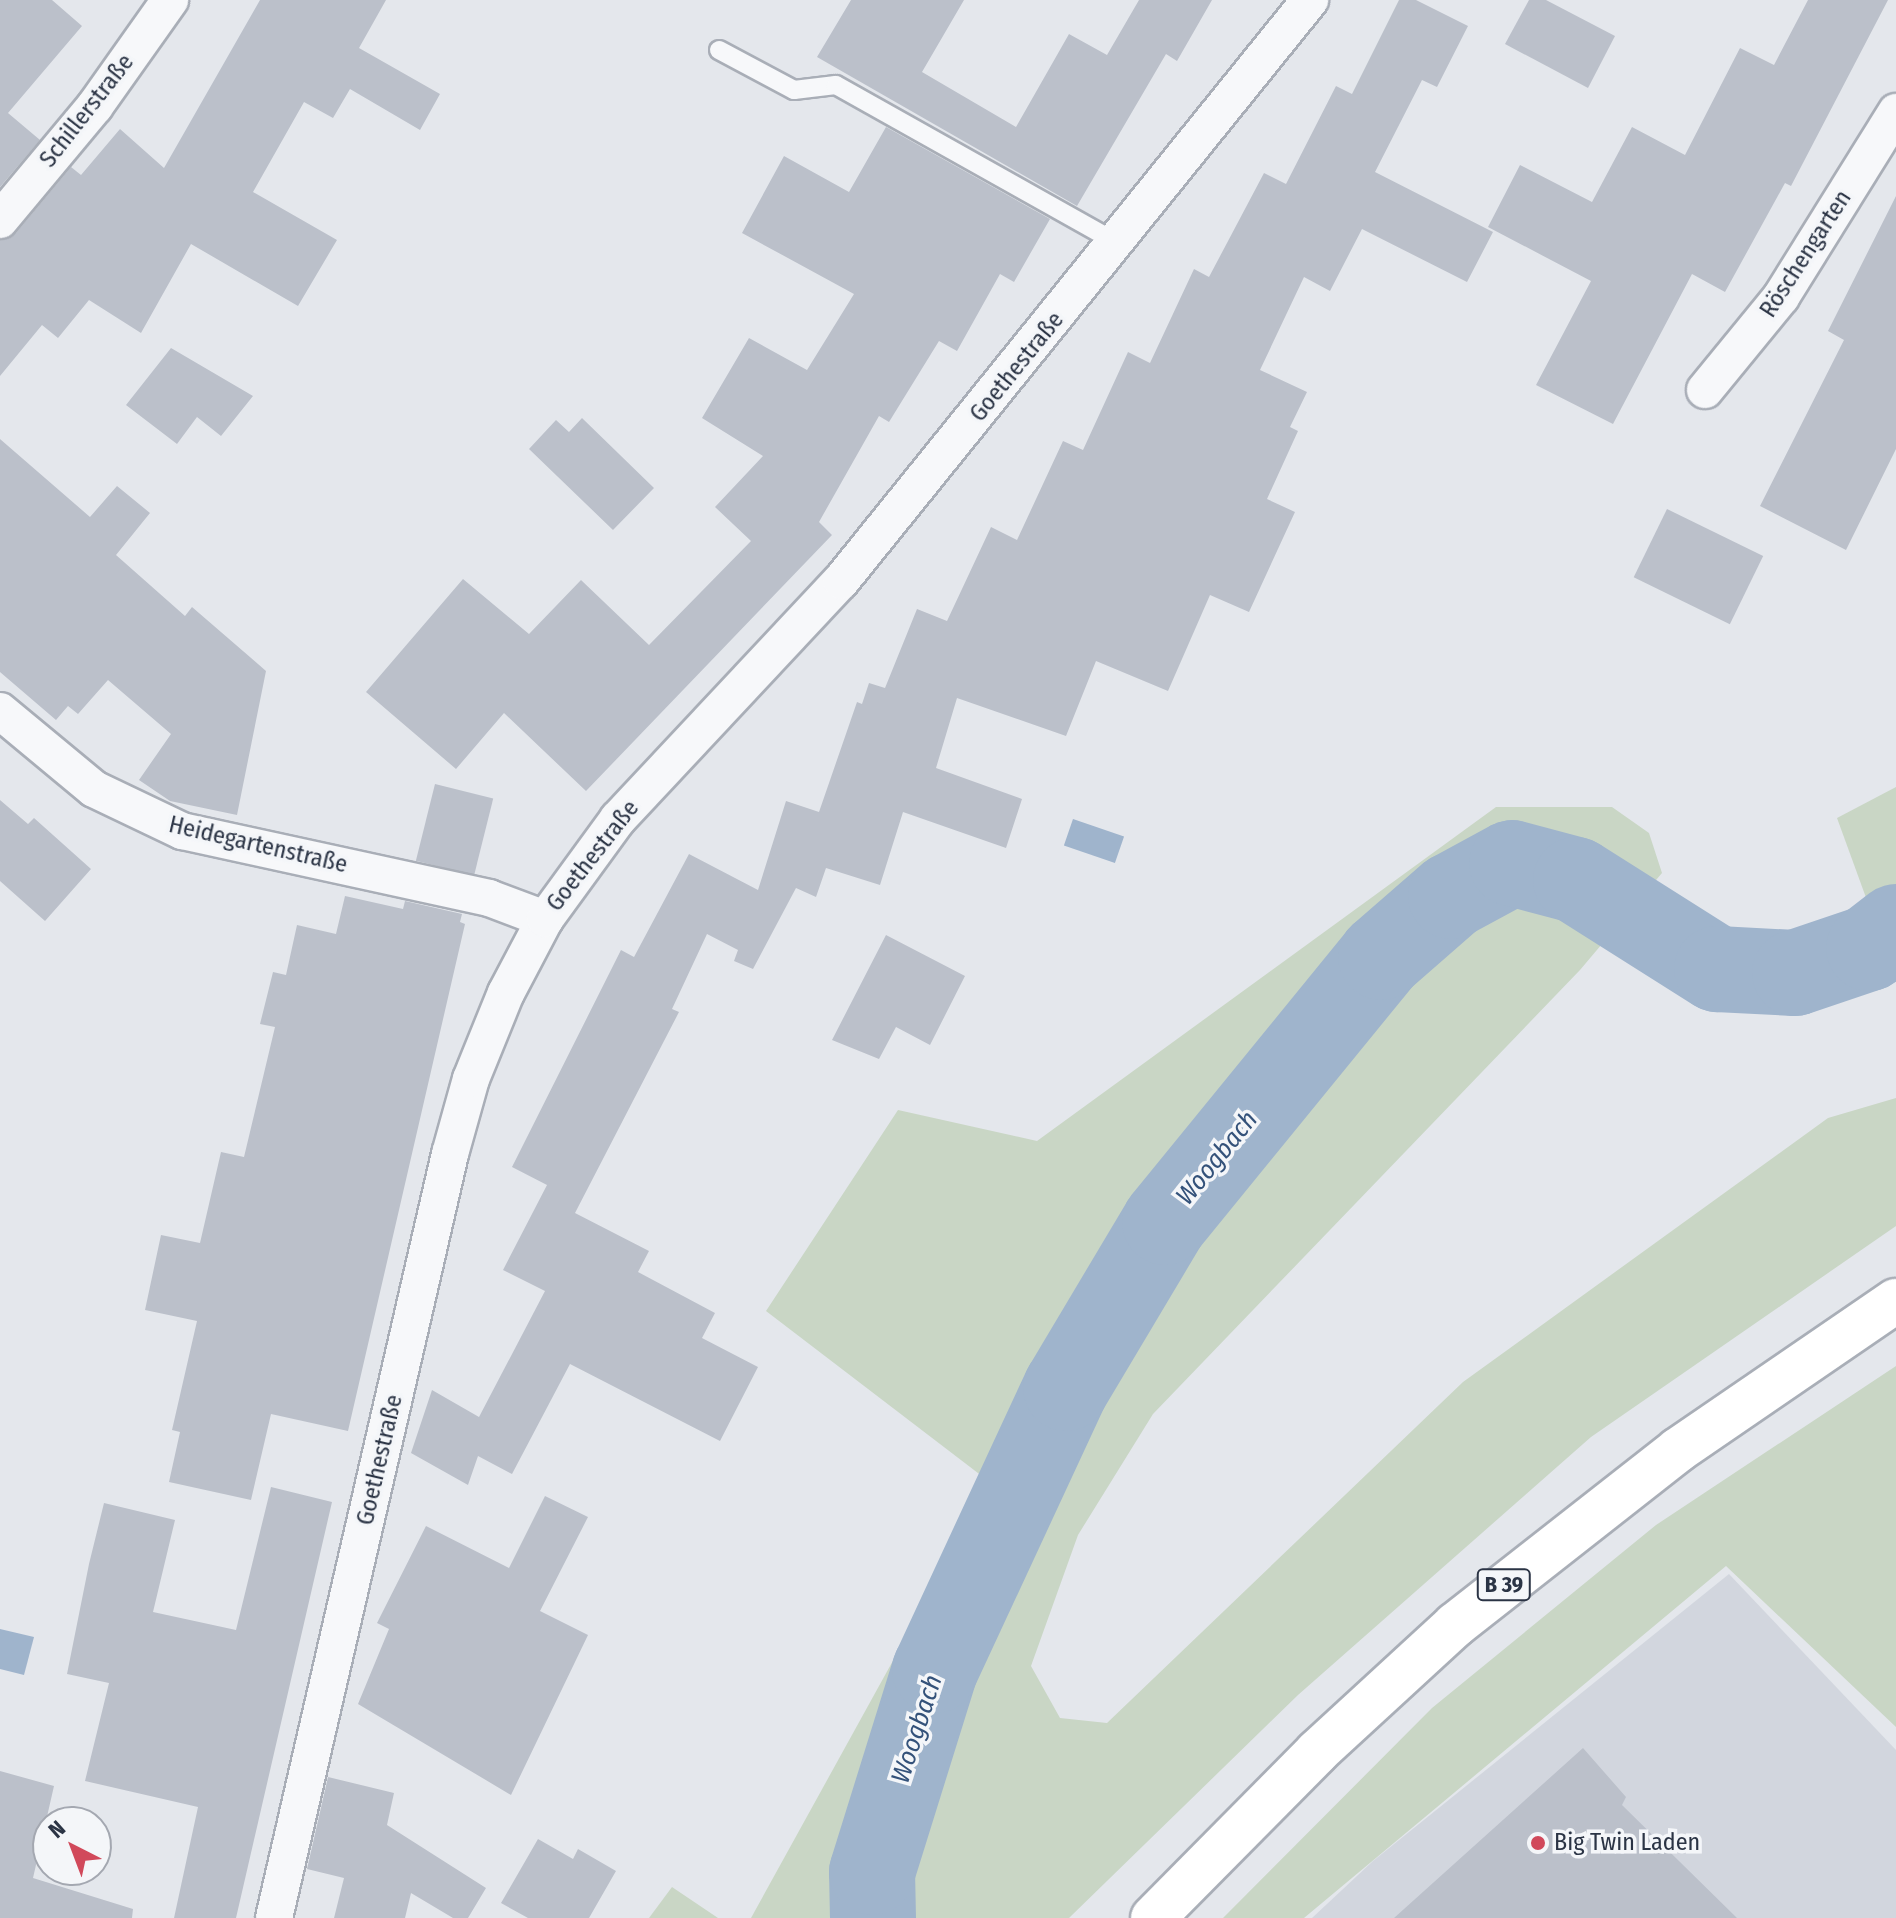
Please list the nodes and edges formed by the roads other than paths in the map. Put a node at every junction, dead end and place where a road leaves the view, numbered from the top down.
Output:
1 (170, 0) edge
2 (1310, 0) edge
3 (719, 50) dead end
4 (1896, 112) edge
5 (0, 220) edge
6 (1118, 243) junction
7 (1705, 390) dead end
8 (0, 711) edge
9 (545, 919) junction
10 (1896, 1301) edge
11 (274, 1918) edge
12 (1153, 1918) edge

1 - 5 street, Schillerstraße
2 - 6 street, Goethestraße
3 - 6 lane
4 - 7 street, Röschengarten
6 - 9 street, Goethestraße
8 - 9 street, Heidegartenstraße
9 - 11 street, Goethestraße
10 - 12 main road, B 39

